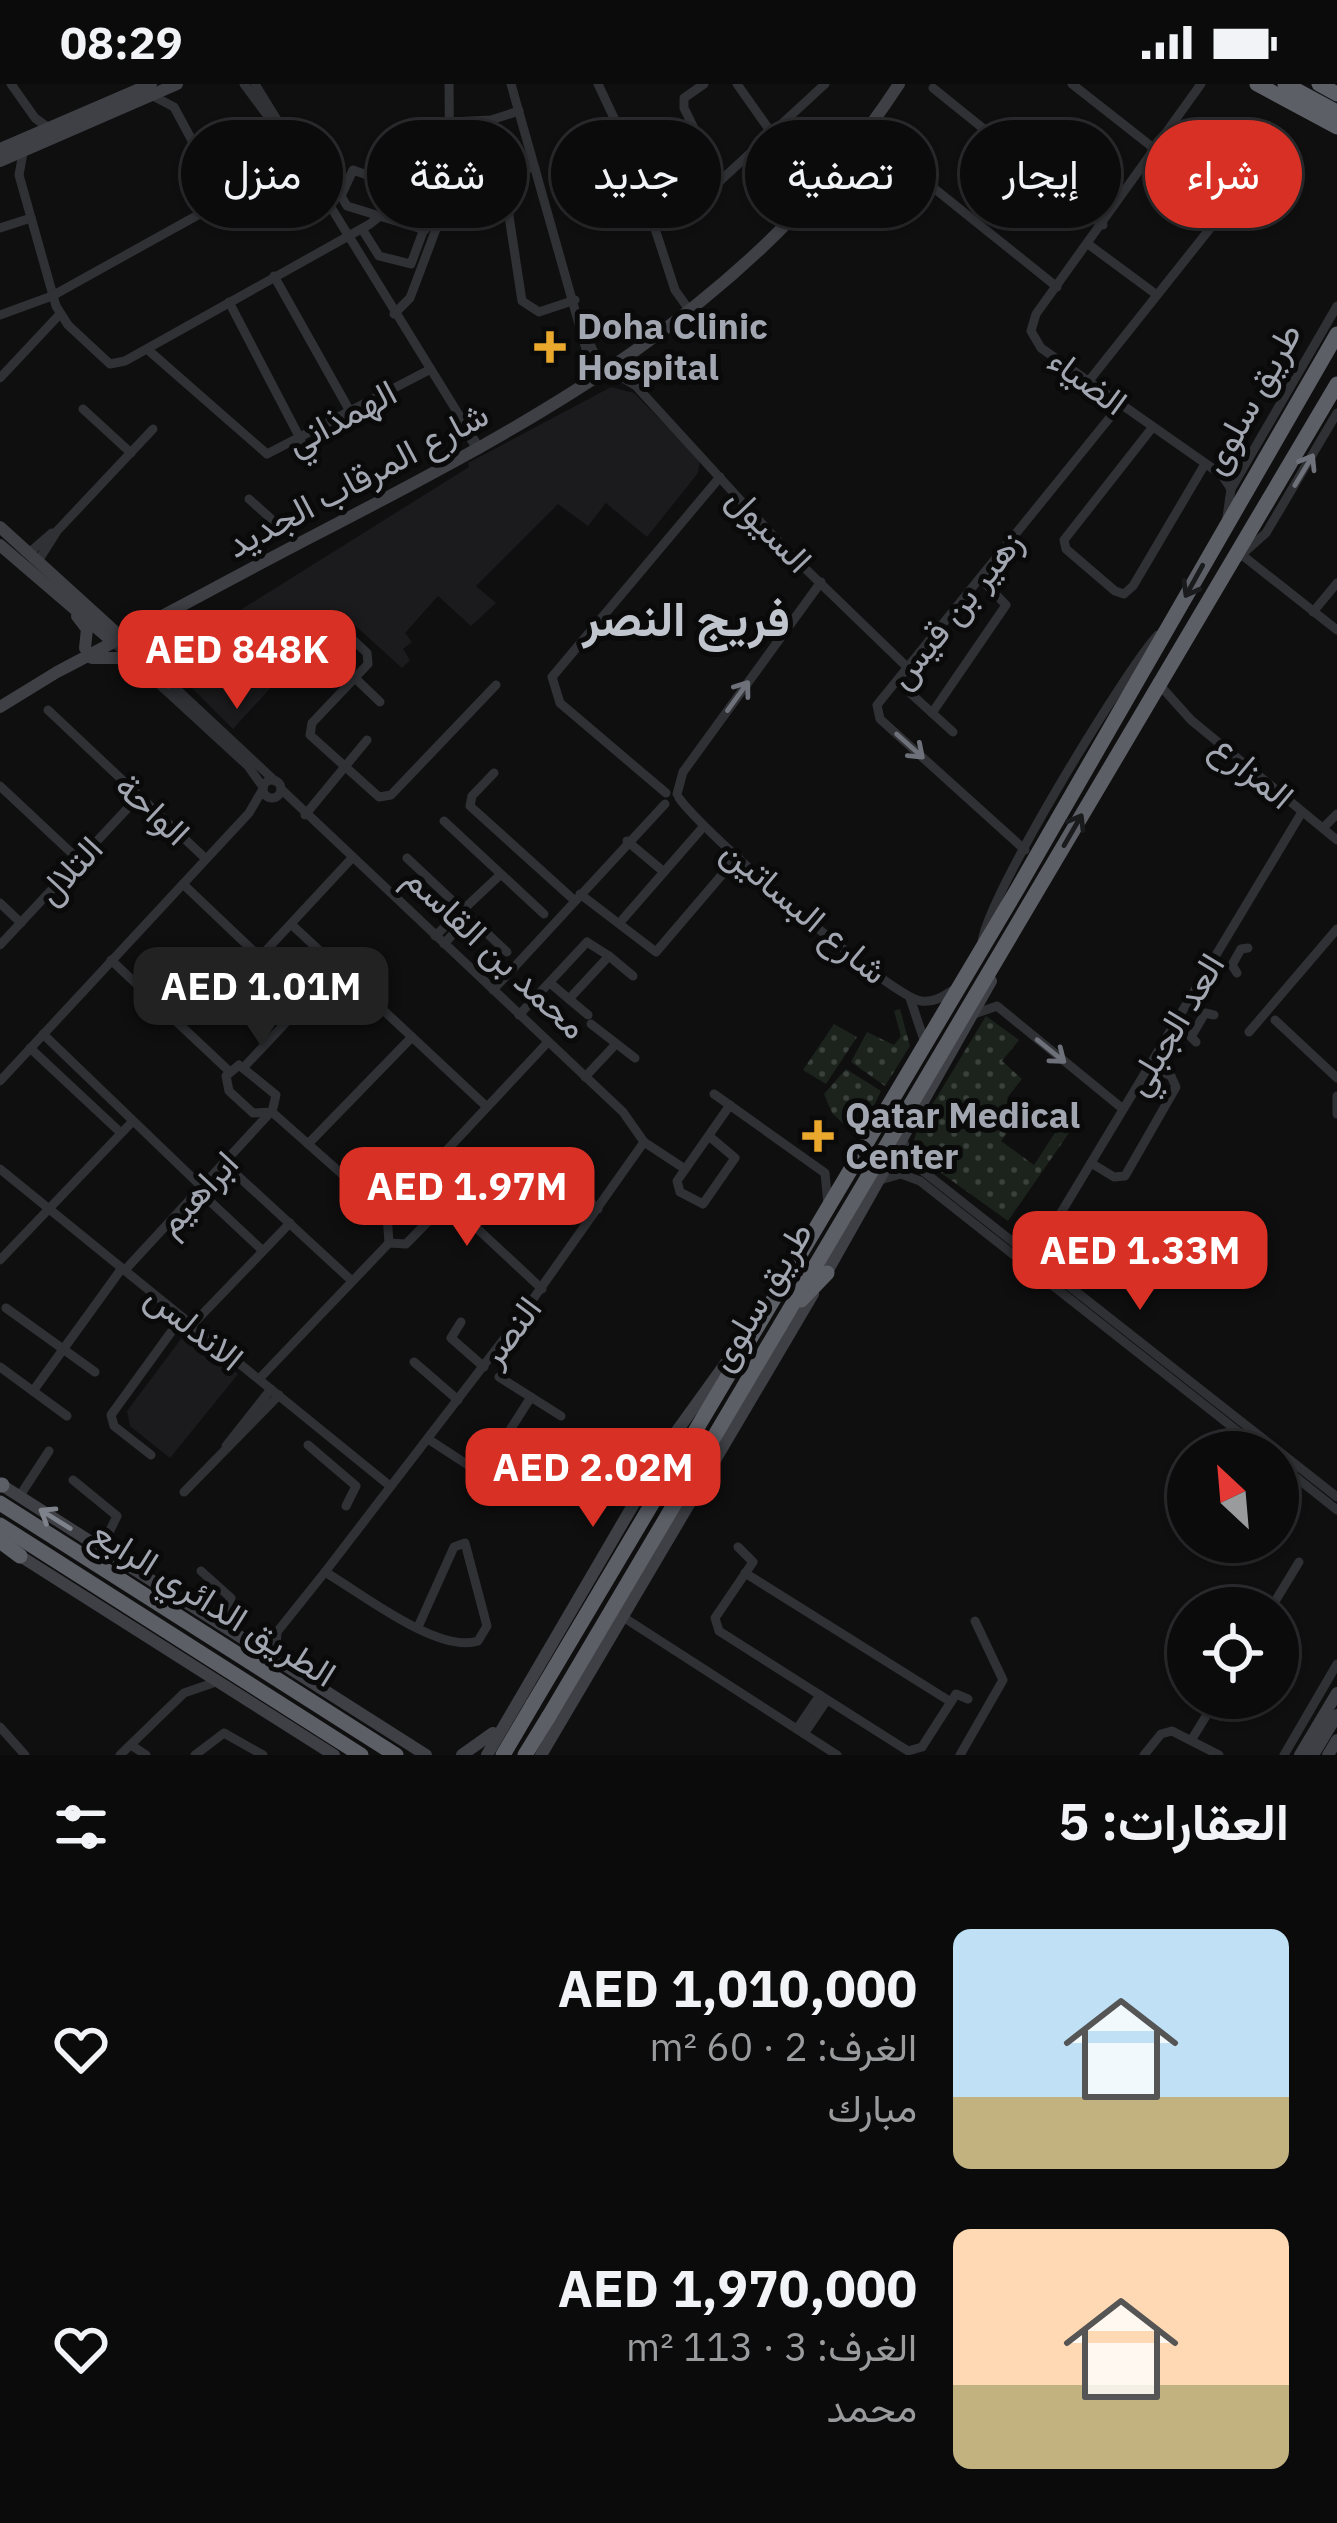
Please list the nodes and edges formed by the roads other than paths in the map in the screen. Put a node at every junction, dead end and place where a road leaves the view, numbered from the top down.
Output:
1 (11, 84) edge
2 (178, 84) edge
3 (244, 84) edge
4 (255, 84) edge
5 (449, 84) edge
6 (511, 84) edge
7 (598, 84) edge
8 (704, 84) edge
9 (737, 84) edge
10 (825, 84) edge
11 (899, 84) edge
12 (1072, 84) edge
13 (1201, 84) edge
14 (1257, 84) edge
15 (1285, 84) edge
16 (1319, 84) edge
17 (933, 88) dead end
18 (152, 90) edge
19 (1337, 94) edge
20 (174, 107) junction
21 (519, 111) junction
22 (1337, 112) edge
23 (32, 114) junction
24 (181, 120) edge
25 (271, 120) edge
26 (274, 120) edge
27 (450, 120) edge
28 (494, 120) edge
29 (615, 120) edge
30 (689, 120) edge
31 (762, 120) edge
32 (788, 120) edge
33 (871, 120) edge
34 (972, 120) edge
35 (1177, 120) edge
36 (1337, 127) edge
37 (52, 130) junction
38 (32, 138) junction
39 (1145, 144) edge
40 (0, 149) edge
41 (23, 153) junction
42 (745, 159) edge
43 (0, 161) edge
44 (1145, 166) edge
45 (535, 169) junction
46 (367, 174) edge
47 (19, 175) junction
48 (721, 181) edge
49 (936, 190) edge
50 (1121, 199) edge
51 (367, 212) edge
52 (31, 218) junction
53 (181, 225) edge
54 (367, 225) edge
55 (0, 228) edge
56 (340, 228) edge
57 (419, 228) edge
58 (437, 228) edge
59 (654, 228) edge
60 (778, 228) edge
61 (1100, 228) edge
62 (1212, 228) edge
63 (362, 229) junction
64 (425, 230) joint
65 (345, 237) junction
66 (1088, 244) junction
67 (274, 276) junction
68 (1057, 287) junction
69 (1157, 295) junction
70 (52, 296) junction
71 (575, 300) junction
72 (226, 303) junction
73 (1337, 306) edge
74 (691, 310) junction
75 (60, 314) junction
76 (394, 314) junction
77 (0, 315) edge
78 (668, 328) junction
79 (1337, 334) edge
80 (147, 349) junction
81 (630, 358) junction
82 (1337, 369) edge
83 (429, 370) junction
84 (606, 372) junction
85 (0, 378) edge
86 (1088, 382) junction
87 (1337, 384) edge
88 (636, 386) junction
89 (1120, 405) junction
90 (83, 409) dead end
91 (350, 412) junction
92 (1337, 412) edge
93 (1287, 421) junction
94 (1268, 422) junction
95 (153, 428) dead end
96 (1152, 428) junction
97 (301, 440) junction
98 (479, 450) junction
99 (131, 452) junction
100 (1205, 464) junction
101 (1222, 475) junction
102 (1282, 475) junction
103 (720, 476) junction
104 (1238, 476) junction
105 (1231, 488) junction
106 (249, 499) dead end
107 (1226, 522) junction
108 (0, 527) edge
109 (0, 544) edge
110 (298, 544) junction
111 (1258, 544) junction
112 (33, 557) junction
113 (1235, 560) junction
114 (1258, 567) junction
115 (981, 579) junction
116 (820, 583) junction
117 (1337, 583) edge
118 (57, 592) junction
119 (1313, 612) junction
120 (147, 625) junction
121 (1167, 628) junction
122 (1337, 630) edge
123 (349, 636) dead end
124 (115, 637) junction
125 (82, 654) junction
126 (129, 658) junction
127 (908, 668) junction
128 (355, 678) junction
129 (897, 681) junction
130 (1157, 682) junction
131 (168, 683) junction
132 (496, 685) dead end
133 (1147, 700) junction
134 (1169, 701) junction
135 (0, 703) edge
136 (380, 703) dead end
137 (48, 710) dead end
138 (932, 713) junction
139 (952, 732) dead end
140 (367, 740) dead end
141 (344, 768) junction
142 (494, 773) dead end
143 (0, 786) edge
144 (271, 790) junction
145 (139, 796) junction
146 (668, 799) junction
147 (302, 812) junction
148 (1302, 812) junction
149 (1337, 814) edge
150 (444, 821) dead end
151 (703, 825) junction
152 (1323, 828) junction
153 (1052, 830) junction
154 (1337, 840) edge
155 (627, 841) junction
156 (1024, 850) junction
157 (739, 856) junction
158 (352, 858) junction
159 (407, 858) dead end
160 (206, 859) junction
161 (80, 860) junction
162 (664, 872) junction
163 (500, 875) junction
164 (183, 884) junction
165 (577, 897) junction
166 (0, 903) edge
167 (464, 912) junction
168 (544, 914) dead end
169 (623, 919) dead end
170 (21, 923) junction
171 (291, 924) junction
172 (1337, 929) edge
173 (1013, 931) junction
174 (439, 940) junction
175 (0, 945) edge
176 (982, 947) junction
177 (1249, 948) dead end
178 (1219, 950) junction
179 (507, 952) dead end
180 (609, 956) junction
181 (260, 957) junction
182 (1235, 958) junction
183 (111, 960) junction
184 (338, 967) junction
185 (1237, 973) dead end
186 (633, 976) dead end
187 (550, 983) junction
188 (960, 986) junction
189 (493, 990) junction
190 (910, 998) junction
191 (569, 999) junction
192 (306, 1001) junction
193 (977, 1013) junction
194 (1179, 1014) junction
195 (520, 1016) junction
196 (1214, 1016) dead end
197 (1275, 1020) dead end
198 (1197, 1025) junction
199 (1249, 1032) dead end
200 (43, 1034) junction
201 (412, 1037) junction
202 (548, 1042) junction
203 (1196, 1042) dead end
204 (616, 1044) junction
205 (924, 1047) junction
206 (30, 1048) junction
207 (635, 1058) dead end
208 (1149, 1065) junction
209 (245, 1066) junction
210 (229, 1071) junction
211 (585, 1077) junction
212 (1337, 1078) edge
213 (0, 1081) edge
214 (714, 1094) dead end
215 (1337, 1096) edge
216 (730, 1105) junction
217 (487, 1107) junction
218 (1123, 1109) junction
219 (270, 1113) junction
220 (1337, 1114) edge
221 (132, 1121) junction
222 (121, 1133) junction
223 (709, 1136) junction
224 (902, 1138) junction
225 (644, 1142) junction
226 (308, 1144) junction
227 (911, 1162) junction
228 (1091, 1163) junction
229 (225, 1164) junction
230 (0, 1168) edge
231 (853, 1168) junction
232 (686, 1169) junction
233 (825, 1173) junction
234 (901, 1174) junction
235 (422, 1177) junction
236 (562, 1178) dead end
237 (877, 1182) junction
238 (201, 1189) junction
239 (448, 1201) junction
240 (827, 1207) junction
241 (50, 1209) junction
242 (598, 1209) junction
243 (387, 1214) junction
244 (290, 1223) junction
245 (1047, 1236) junction
246 (388, 1243) junction
247 (263, 1251) junction
248 (1026, 1252) junction
249 (1077, 1254) dead end
250 (0, 1260) edge
251 (1040, 1263) junction
252 (124, 1269) junction
253 (826, 1273) junction
254 (1056, 1276) junction
255 (352, 1281) junction
256 (542, 1289) junction
257 (7, 1308) dead end
258 (182, 1317) junction
259 (461, 1322) dead end
260 (778, 1324) junction
261 (192, 1325) junction
262 (63, 1349) junction
263 (414, 1362) dead end
264 (0, 1367) edge
265 (484, 1367) junction
266 (95, 1372) dead end
267 (499, 1377) dead end
268 (259, 1379) junction
269 (33, 1391) junction
270 (275, 1392) junction
271 (531, 1397) junction
272 (458, 1400) junction
273 (68, 1416) dead end
274 (561, 1416) dead end
275 (1237, 1431) edge
276 (428, 1439) junction
277 (337, 1441) junction
278 (308, 1445) dead end
279 (49, 1450) dead end
280 (151, 1455) dead end
281 (322, 1456) junction
282 (482, 1474) junction
283 (73, 1480) dead end
284 (1299, 1480) edge
285 (1, 1485) edge
286 (390, 1486) junction
287 (184, 1492) dead end
288 (19, 1497) junction
289 (1337, 1497) edge
290 (520, 1499) dead end
291 (0, 1503) edge
292 (346, 1506) dead end
293 (1337, 1510) edge
294 (0, 1525) edge
295 (0, 1543) edge
296 (738, 1547) dead end
297 (101, 1549) junction
298 (20, 1556) joint
299 (201, 1571) dead end
300 (325, 1572) junction
301 (745, 1573) junction
302 (623, 1617) junction
303 (975, 1622) dead end
304 (218, 1623) junction
305 (418, 1627) junction
306 (277, 1632) junction
307 (242, 1639) junction
308 (182, 1657) junction
309 (1337, 1664) edge
310 (295, 1672) junction
311 (219, 1681) junction
312 (184, 1693) junction
313 (1337, 1693) edge
314 (823, 1697) junction
315 (968, 1699) dead end
316 (526, 1702) junction
317 (951, 1702) junction
318 (1337, 1715) edge
319 (1204, 1719) edge
320 (502, 1728) junction
321 (801, 1731) junction
322 (3, 1736) edge
323 (1192, 1739) junction
324 (131, 1745) junction
325 (425, 1751) edge
326 (544, 1752) edge
327 (25, 1755) edge
328 (120, 1755) edge
329 (146, 1755) edge
330 (195, 1755) edge
331 (262, 1755) edge
332 (334, 1755) edge
333 (361, 1755) edge
334 (395, 1755) edge
335 (462, 1755) edge
336 (487, 1755) edge
337 (503, 1755) edge
338 (525, 1755) edge
339 (837, 1755) edge
340 (960, 1755) edge
341 (1144, 1755) edge
342 (1219, 1755) edge
343 (1285, 1755) edge
344 (1300, 1755) edge
345 (1313, 1755) edge

1 - 23 street
2 - 18 main road
2 - 20 street
3 - 25 street
4 - 26 street
5 - 27 street
6 - 21 street
7 - 29 street
8 - 30 street
9 - 31 street
10 - 32 street
11 - 33 main road, شارع المرقاب الجديد
12 - 39 street
13 - 35 street, الضياء
14 - 36 highway
15 - 22 highway
16 - 19 highway
17 - 34 street
18 - 20 street
18 - 37 main road
18 - 41 main road
20 - 24 street
21 - 28 street
21 - 45 street
23 - 37 street
23 - 38 street
37 - 38 main road
38 - 40 main road
41 - 43 main road
41 - 47 street
42 - 48 street
43 - 47 street
44 - 50 street, الضياء
45 - 71 street
45 - 71 street
46 - 51 street
47 - 52 street
49 - 68 street
52 - 55 street
52 - 70 street
53 - 70 street
54 - 63 street
56 - 65 street
57 - 64 street
58 - 76 street
59 - 74 street
60 - 74 main road, شارع المرقاب الجديد
61 - 66 street, الضياء
62 - 69 street
63 - 64 street
63 - 65 street
65 - 67 street
65 - 76 street
66 - 68 street, الضياء
66 - 69 street
67 - 72 street
67 - 91 street
68 - 86 street, الضياء
69 - 86 street
70 - 75 street
70 - 77 street
71 - 84 street
72 - 80 street
72 - 97 street
73 - 94 street, طريق سلوى
74 - 78 main road, شارع المرقاب الجديد
75 - 80 street
75 - 85 street
76 - 83 street
78 - 81 main road, شارع المرقاب الجديد
78 - 84 main road, شارع المرقاب الجديد
79 - 93 highway, طريق سلوى
80 - 97 street, الهمذاني
81 - 84 main road, شارع المرقاب الجديد
81 - 88 street
82 - 102 highway
83 - 91 street, الهمذاني
83 - 98 street
84 - 88 street, السيول
84 - 98 main road, شارع المرقاب الجديد
86 - 89 street, الضياء
87 - 102 highway, طريق سلوى
88 - 103 street, السيول
89 - 96 street, الضياء
89 - 115 street, زهير بن قيس
90 - 99 street
91 - 97 street, الهمذاني
111 -> 92 street, طريق سلوى
93 - 94 highway
93 - 107 highway, طريق سلوى
94 - 104 street, طريق سلوى
95 - 99 street
96 - 100 street, الضياء
96 - 100 street
98 - 110 main road, شارع المرقاب الجديد
99 - 112 street
100 - 101 street, الضياء
101 - 104 street, الضياء
101 - 105 street, الضياء
102 - 113 highway, طريق سلوى
103 - 116 street, السيول
103 - 146 street, شارع البساتين
104 - 105 street, طريق سلوى
105 - 107 street, طريق سلوى
106 - 110 street
107 -> 121 highway, طريق سلوى
108 - 112 main road, محمد بن القاسم
109 - 118 main road, محمد بن القاسم
110 - 120 main road, شارع المرقاب الجديد
111 - 113 street, طريق سلوى
111 - 114 street
112 - 124 main road, محمد بن القاسم
113 - 114 street
113 - 130 highway, طريق سلوى
114 - 119 street
115 - 127 street, زهير بن قيس
115 - 138 street
116 - 127 street, السيول
146 -> 116 street
117 - 119 street
118 - 124 main road, محمد بن القاسم
118 - 125 main road
119 - 122 street
120 - 124 main road, شارع المرقاب الجديد
120 - 131 main road
121 - 153 highway, طريق سلوى
121 - 156 street, طريق سلوى
123 - 128 street
124 - 125 main road, شارع المرقاب الجديد
124 - 126 street, محمد بن القاسم
124 - 131 street, محمد بن القاسم
125 - 126 main road
125 - 135 main road, شارع المرقاب الجديد
126 - 144 street, محمد بن القاسم
127 - 129 street, زهير بن قيس
128 - 136 street
128 - 141 street
129 - 138 street
129 -> 156 street, زهير بن قيس
130 - 133 highway, طريق سلوى
130 - 134 street, المزارع
131 - 144 street, محمد بن القاسم
132 - 141 street
133 - 134 street
173 -> 133 highway, طريق سلوى
134 - 148 street, المزارع
137 - 145 street, الواحة
138 - 139 street
140 - 141 street
141 - 147 street
142 - 165 street
143 - 161 street
144 - 147 street, محمد بن القاسم
144 - 160 street
145 - 160 street, الواحة
145 - 161 street, التلال
146 - 151 street, شارع البساتين
146 - 155 street
147 - 158 street, محمد بن القاسم
148 - 152 street, المزارع
148 - 178 street, العد الجبلي
149 - 152 street
150 - 163 street
151 - 157 street, شارع البساتين
151 - 162 street
152 - 154 street, المزارع
153 - 156 highway
153 - 176 highway, طريق سلوى
155 - 162 street
155 - 165 street
156 - 176 street, طريق سلوى
157 - 165 street
157 - 190 street, شارع البساتين
158 - 171 street
158 - 174 street, محمد بن القاسم
159 - 167 street
160 - 164 street
161 - 170 street, التلال
162 - 169 street
163 - 167 street
163 - 168 street
164 - 181 street
164 - 183 street
165 - 189 street
166 - 170 street
167 - 174 street
167 - 179 street
170 - 175 street, التلال
171 - 181 street
171 - 184 street
172 - 199 street
173 - 193 main road, طريق سلوى
173 - 260 highway, طريق سلوى
174 - 189 street, محمد بن القاسم
176 - 188 highway, طريق سلوى
177 - 182 street
178 - 182 street
178 - 194 street, العد الجبلي
180 - 186 street
180 - 187 street
180 - 191 street
181 - 192 street
182 - 185 street
183 - 200 street
183 - 210 street
184 - 192 street
184 - 201 street
187 - 191 street
187 - 195 street
188 - 190 street, شارع البساتين
188 - 205 highway, طريق سلوى
189 - 195 street, محمد بن القاسم
190 - 205 street, شارع البساتين
191 - 204 street
192 - 209 street
193 -> 218 street
193 - 224 main road, طريق سلوى
194 - 198 street
194 - 208 street, العد الجبلي
195 - 202 street, محمد بن القاسم
196 - 198 street
197 - 212 street
198 - 203 street
200 - 206 street
200 - 221 street
201 - 217 street
201 - 226 street
202 - 211 street, محمد بن القاسم
202 - 217 street
204 - 207 street
204 - 211 street
205 - 231 highway, طريق سلوى
206 - 213 street
206 - 222 street
208 - 218 street, العد الجبلي
208 - 228 street
209 - 210 street
209 - 219 street
210 - 219 street
211 - 225 street, محمد بن القاسم
214 - 216 street
215 - 220 street
216 - 223 street
216 - 233 street
217 - 235 street
218 - 228 street, العد الجبلي
219 - 226 street
219 - 229 street, ابراهيم
221 - 222 street
221 - 238 street
222 - 241 street
223 - 232 street
223 - 232 street, محمد بن القاسم
224 - 227 street
224 - 237 main road, طريق سلوى
225 - 232 street, محمد بن القاسم
225 - 242 street, النصر
226 - 243 street
227 - 234 street
227 - 248 street
228 - 245 street, العد الجبلي
229 - 238 street, ابراهيم
229 - 244 street
230 - 241 street, الاندلس
231 - 233 street
231 - 240 highway, طريق سلوى
233 - 240 street, طريق سلوى
234 - 237 street
234 - 275 street
235 - 239 street
235 - 243 street
236 - 242 street
237 - 253 main road, طريق سلوى
238 - 247 street
238 - 252 street, ابراهيم
239 - 246 street
239 - 256 street
240 - 316 highway, طريق سلوى
241 - 250 street
241 - 252 street, الاندلس
242 - 256 street, النصر
243 - 246 street
244 - 247 street
244 - 255 street
245 - 248 street, العد الجبلي
245 - 251 street, العد الجبلي
246 - 255 street
247 - 261 street
248 - 251 street
249 - 254 street
251 - 254 street
252 - 258 street, الاندلس
252 - 262 street, ابراهيم
253 - 260 highway
253 - 302 main road, طريق سلوى
254 - 289 street
255 - 268 street
256 - 265 street, النصر
257 - 262 street
258 - 261 street, الاندلس
258 - 280 street
259 - 265 street
260 - 338 highway, طريق سلوى, bridge
261 - 268 street, الاندلس
262 - 266 street
262 - 269 street, ابراهيم
263 - 272 street
264 - 269 street
265 - 272 street, النصر
267 - 271 street
268 - 270 street, الاندلس
269 - 273 street
270 - 277 street, الاندلس
270 - 287 street
271 - 274 street
271 - 282 street
272 - 276 street, النصر
276 - 282 street
276 - 286 street, النصر
277 - 281 street
277 - 286 street, الاندلس
278 - 281 street
279 - 288 street
281 - 292 street
282 - 290 street
283 - 297 street
284 - 293 street
285 - 288 main road
286 - 300 street, النصر
297 -> 288 main road
291 - 334 highway, الطريق الدائري الرابع
294 - 333 highway, الطريق الدائري الرابع
295 - 298 highway
296 - 301 street
297 - 304 main road
298 - 308 main road
299 - 304 street
300 - 305 street
300 - 306 street, النصر
301 - 314 street
301 - 317 street
302 - 321 street
302 - 326 main road, طريق سلوى
303 - 340 street
304 - 307 main road
305 - 305 street
306 - 307 street
306 - 310 street
307 - 310 main road
308 - 311 main road
308 - 312 street
309 - 343 street
310 - 325 main road
311 - 312 street
311 - 332 main road
312 - 324 street
313 - 344 main road
314 - 317 street
314 - 321 street
315 - 317 street
316 - 320 main road, طريق سلوى
316 - 335 main road
316 - 337 highway, طريق سلوى, bridge
318 - 345 main road
319 - 323 street
320 - 326 main road
320 - 336 main road, طريق سلوى
321 - 339 street
322 - 327 street
323 - 341 street
323 - 342 street
324 - 328 street
324 - 329 street
330 - 331 street

